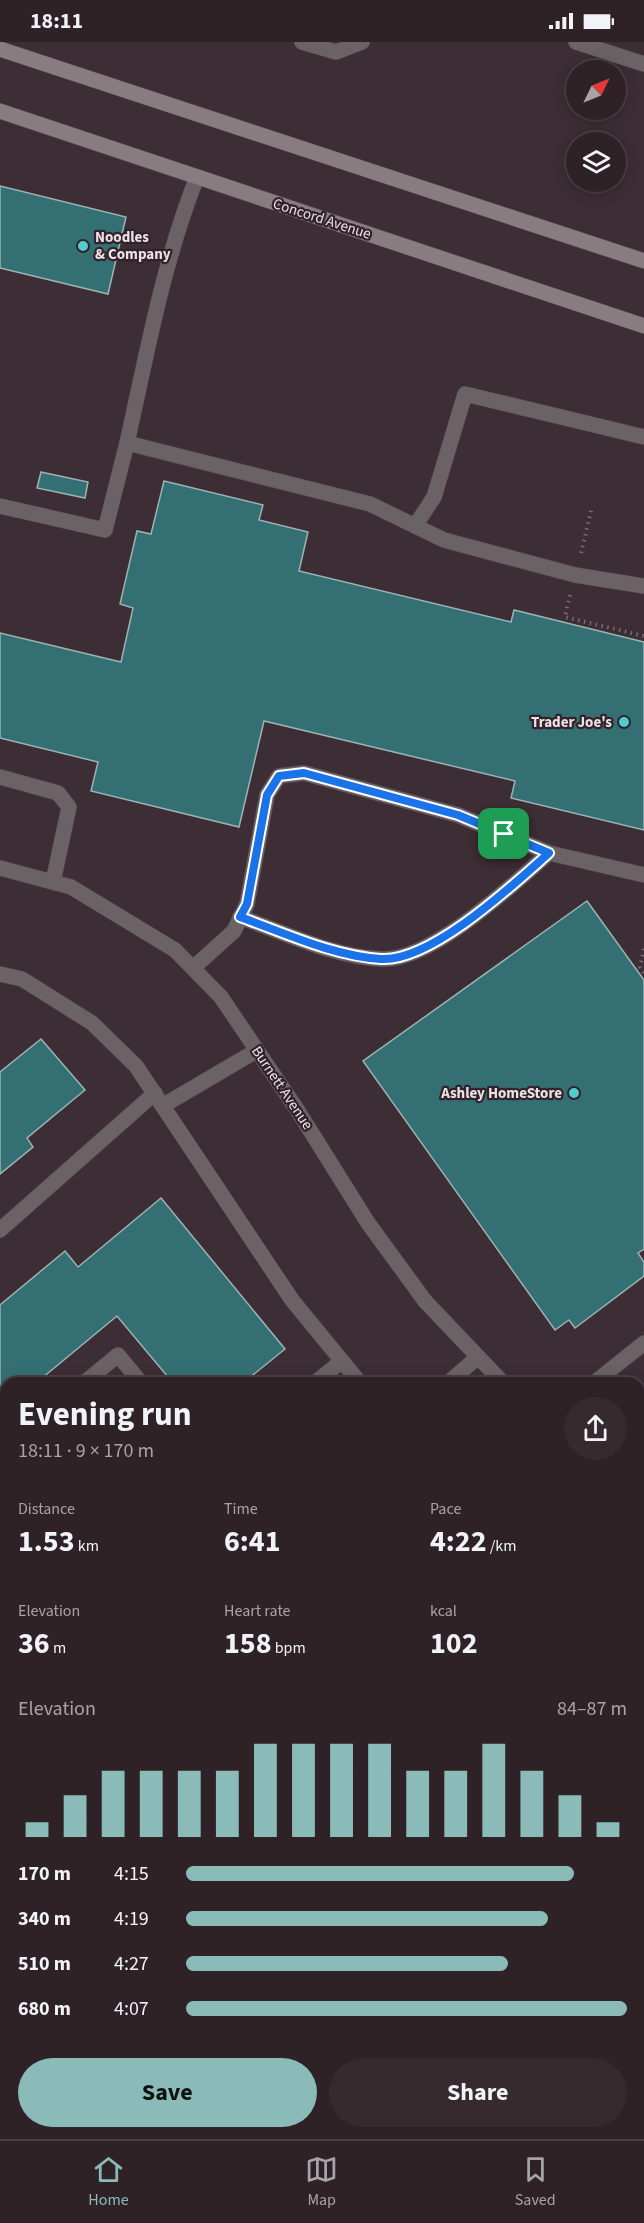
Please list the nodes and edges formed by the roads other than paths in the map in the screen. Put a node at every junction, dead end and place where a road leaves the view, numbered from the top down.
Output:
1 (302, 42) edge
2 (362, 42) edge
3 (576, 42) edge
4 (0, 49) edge
5 (644, 64) edge
6 (0, 111) edge
7 (197, 177) junction
8 (644, 261) edge
9 (644, 326) edge
10 (644, 437) edge
11 (127, 443) junction
12 (0, 506) edge
13 (415, 526) junction
14 (644, 586) edge
15 (0, 777) edge
16 (549, 853) junction
17 (0, 868) edge
18 (644, 875) edge
19 (53, 882) junction
20 (240, 917) junction
21 (193, 969) junction
22 (0, 974) edge
23 (256, 1051) junction
24 (159, 1100) junction
25 (0, 1230) edge
26 (643, 1346) edge
27 (478, 1357) junction
28 (342, 1361) junction
29 (91, 1377) edge
30 (136, 1377) edge
31 (322, 1377) edge
32 (355, 1377) edge
33 (455, 1377) edge
34 (497, 1377) edge
35 (602, 1377) edge

1 - 2 street
3 - 5 street
4 - 8 main road
6 - 7 main road, Concord Avenue
7 - 9 main road, Concord Avenue
7 - 11 street
10 - 13 street
11 - 12 street
11 - 13 street
13 - 14 street
15 - 19 street
16 - 18 street
16 - 20 street
16 - 20 street
17 - 19 street, Burnett Avenue
19 - 21 street, Burnett Avenue
20 - 21 street
21 - 23 street, Burnett Avenue
22 - 24 street
23 - 24 street
23 - 27 street, Burnett Avenue
24 - 25 street
24 - 28 street
26 - 35 street
27 - 33 street
27 - 34 street, Burnett Avenue
28 - 31 street
28 - 32 street
29 - 30 street

